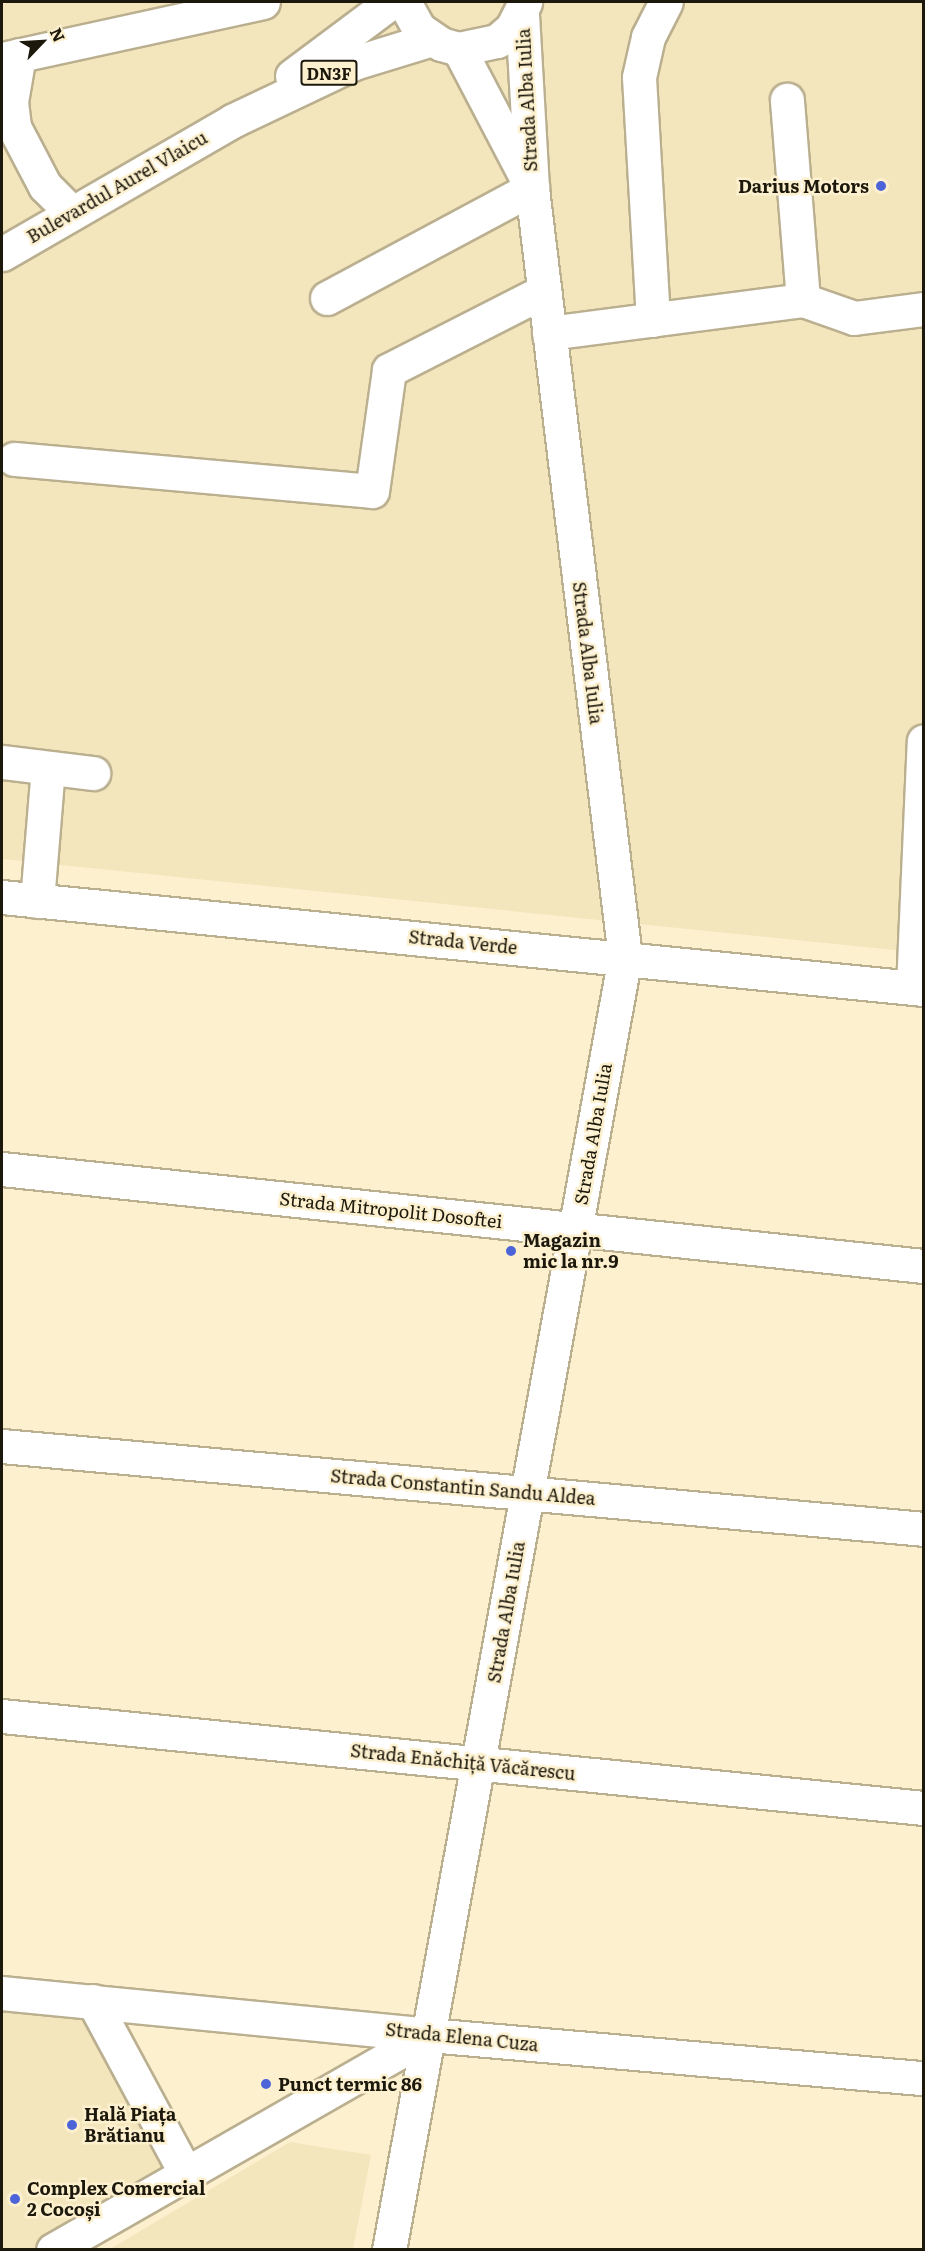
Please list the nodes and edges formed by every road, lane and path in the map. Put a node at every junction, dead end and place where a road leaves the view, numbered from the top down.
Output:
1 (263, 2) edge
2 (391, 2) edge
3 (404, 2) edge
4 (666, 2) edge
5 (219, 6) edge
6 (524, 7) edge
7 (446, 44) junction
8 (10, 57) edge
9 (787, 100) dead end
10 (6, 104) edge
11 (232, 121) junction
12 (532, 188) junction
13 (72, 213) junction
14 (2, 254) edge
15 (544, 291) junction
16 (327, 298) dead end
17 (803, 300) junction
18 (924, 309) edge
19 (653, 320) junction
20 (549, 333) junction
21 (14, 459) dead end
22 (924, 741) edge
23 (2, 762) edge
24 (48, 768) junction
25 (93, 773) dead end
26 (2, 897) edge
27 (37, 901) junction
28 (625, 957) junction
29 (918, 988) edge
30 (2, 1169) edge
31 (576, 1229) junction
32 (924, 1266) edge
33 (2, 1446) edge
34 (528, 1493) junction
35 (924, 1529) edge
36 (2, 1716) edge
37 (478, 1764) junction
38 (924, 1808) edge
39 (2, 1993) edge
40 (93, 2001) junction
41 (429, 2035) junction
42 (924, 2078) edge
43 (186, 2174) junction
44 (53, 2250) edge
45 (389, 2250) edge

1 - 5 street
2 - 11 street, Bulevardul Aurel Vlaicu / DN3F
3 - 7 street, Strada Alba Iulia
4 - 19 street
5 - 8 street
6 - 7 street, Bulevardul Aurel Vlaicu
6 - 12 street, Strada Alba Iulia
7 - 11 street, Bulevardul Aurel Vlaicu / DN3F
7 - 12 street, Strada Alba Iulia
8 - 10 street
9 - 17 street
10 - 13 street
11 - 13 street, Bulevardul Aurel Vlaicu / DN3F
12 - 15 street, Strada Alba Iulia
12 - 16 street
13 - 14 street, Bulevardul Aurel Vlaicu / DN3F
15 - 20 street, Strada Alba Iulia
15 - 21 street
17 - 18 street
17 - 19 street
19 - 20 street
20 - 28 street, Strada Alba Iulia
22 - 29 street
23 - 24 street
24 - 25 street
24 - 27 street
26 - 27 street, Strada Verde
27 - 28 street, Strada Verde
28 - 29 street, Strada Verde
28 - 31 street, Strada Alba Iulia
30 - 31 street, Strada Mitropolit Dosoftei
31 - 32 street, Strada Mitropolit Dosoftei
31 - 34 street, Strada Alba Iulia
33 - 34 street, Strada Constantin Sandu Aldea
34 - 35 street, Strada Constantin Sandu Aldea
34 - 37 street, Strada Alba Iulia
36 - 37 street, Strada Enăchiță Văcărescu
37 - 38 street, Strada Enăchiță Văcărescu
37 - 41 street, Strada Alba Iulia
39 - 40 street, Strada Elena Cuza
40 - 41 street, Strada Elena Cuza
40 - 43 street
41 - 42 street, Strada Elena Cuza
41 - 43 street
41 - 45 street, Strada Alba Iulia
43 - 44 street

